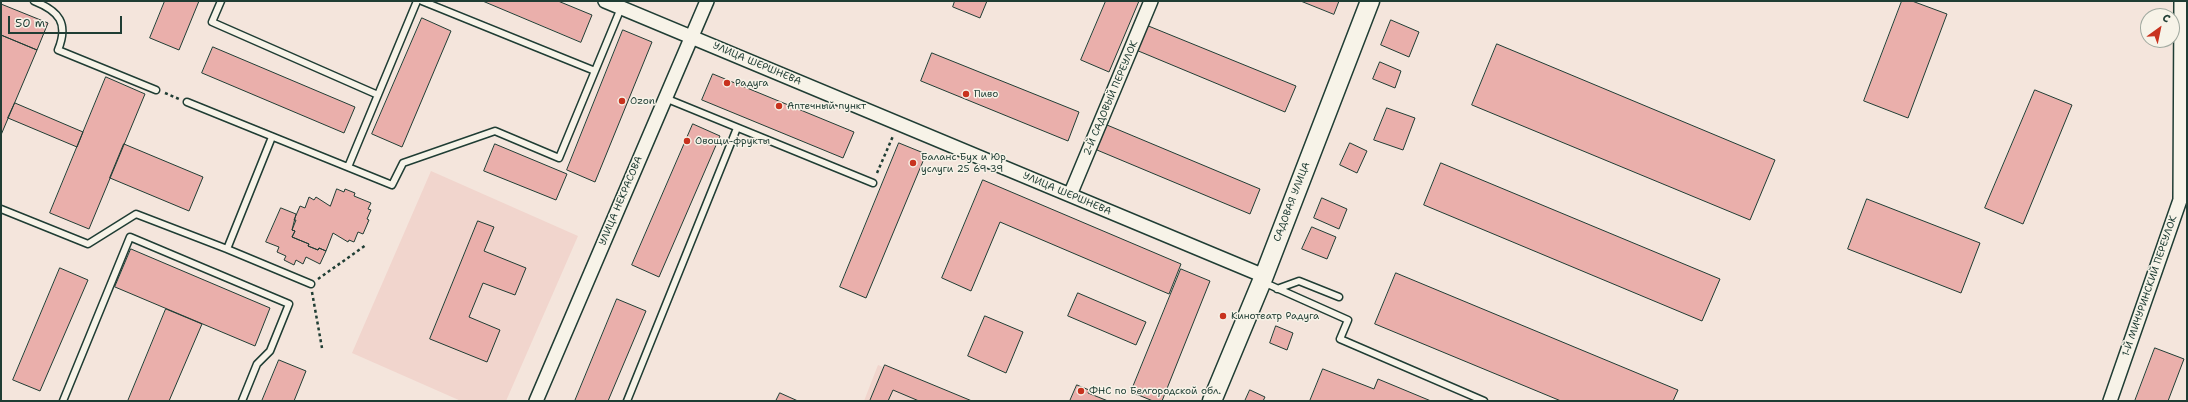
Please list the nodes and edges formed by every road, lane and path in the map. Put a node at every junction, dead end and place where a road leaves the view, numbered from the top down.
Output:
1 (34, 1) edge
2 (221, 1) edge
3 (417, 1) edge
4 (422, 1) edge
5 (605, 1) edge
6 (707, 1) edge
7 (1151, 1) edge
8 (1370, 1) edge
9 (2182, 1) edge
10 (621, 8) junction
11 (692, 37) junction
12 (595, 71) junction
13 (156, 90) joint
14 (378, 95) junction
15 (665, 98) junction
16 (187, 102) joint
17 (737, 128) junction
18 (893, 135) dead end
19 (272, 137) junction
20 (348, 167) junction
21 (873, 183) joint
22 (1070, 195) junction
23 (1, 209) edge
24 (366, 245) dead end
25 (227, 249) junction
26 (1268, 282) junction
27 (311, 284) junction
28 (1339, 297) dead end
29 (322, 348) dead end
30 (63, 401) edge
31 (242, 401) edge
32 (536, 401) edge
33 (626, 401) edge
34 (1212, 401) edge
35 (1484, 401) edge
36 (2110, 401) edge

1 - 13 lane
2 - 14 lane
3 - 14 lane
4 - 12 lane
5 - 10 street, УЛИЦА ШЕРШНЕВА
6 - 11 street, УЛИЦА НЕКРАСОВА
7 - 22 street, 2-Й САДОВЫЙ ПЕРЕУЛОК
8 - 26 main road, САДОВАЯ УЛИЦА
9 - 36 street, 1-Й МИЧУРИНСКИЙ ПЕРЕУЛОК
10 - 11 street, УЛИЦА ШЕРШНЕВА
10 - 12 lane
11 - 15 street, УЛИЦА НЕКРАСОВА
11 - 22 street, УЛИЦА ШЕРШНЕВА
12 - 20 lane
13 - 16 path
14 - 20 lane
15 - 17 lane
15 - 32 street, УЛИЦА НЕКРАСОВА
16 - 19 lane
17 - 21 lane
17 - 33 lane
18 - 21 path
19 - 20 lane
19 - 25 lane
22 - 26 street, УЛИЦА ШЕРШНЕВА
23 - 25 lane
24 - 27 path
25 - 27 lane
26 - 28 lane
26 - 34 main road, САДОВАЯ УЛИЦА
26 - 35 lane
27 - 29 path
30 - 31 lane

